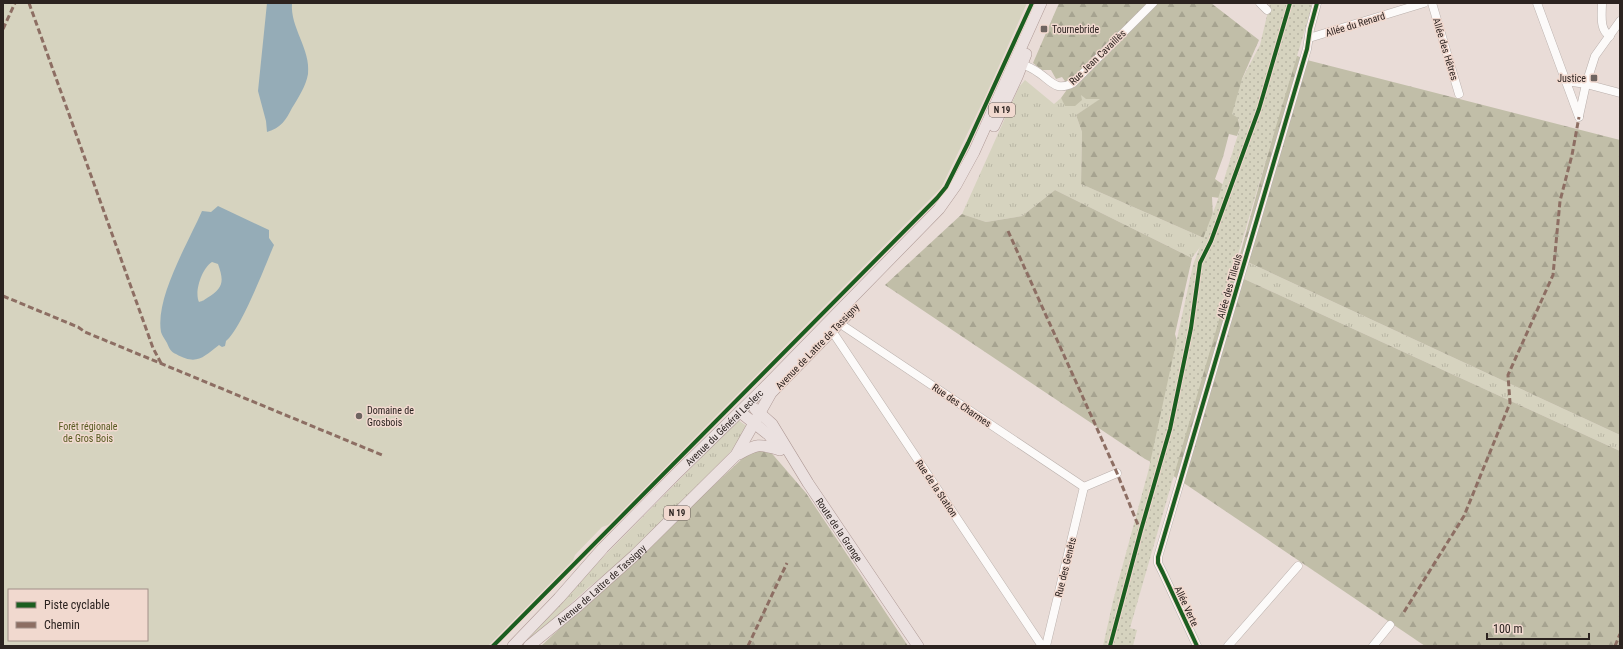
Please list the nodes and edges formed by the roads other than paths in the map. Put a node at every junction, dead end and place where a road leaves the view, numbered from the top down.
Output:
1 (1041, 3) edge
2 (1048, 3) edge
3 (1153, 3) edge
4 (1260, 3) edge
5 (1317, 3) edge
6 (1424, 3) edge
7 (1432, 3) edge
8 (1537, 3) edge
9 (1602, 3) edge
10 (1266, 10) dead end
11 (1620, 20) edge
12 (1610, 36) junction
13 (1309, 38) junction
14 (1018, 63) junction
15 (1566, 81) junction
16 (1586, 84) junction
17 (1620, 92) edge
18 (1459, 94) dead end
19 (835, 327) junction
20 (767, 400) junction
21 (744, 408) junction
22 (758, 419) junction
23 (772, 424) junction
24 (783, 448) junction
25 (736, 455) junction
26 (1117, 473) dead end
27 (1084, 487) junction
28 (1298, 566) dead end
29 (1163, 573) joint
30 (1390, 625) dead end
31 (513, 646) edge
32 (529, 646) edge
33 (910, 646) edge
34 (918, 646) edge
35 (1042, 646) edge
36 (1046, 646) edge
37 (1197, 646) edge
38 (1228, 646) edge
39 (1373, 646) edge

1 - 14 main road, N 19
2 - 14 main road, Avenue de Lattre de Tassigny / N 19
3 - 14 street, Rue Jean Cavaillès
4 - 10 street
5 - 13 street, Allée des Tilleuls
6 - 13 street, Allée du Renard
7 - 18 street, Allée des Hêtres
8 - 15 street
9 - 12 street
11 - 12 street
12 - 16 street
13 - 29 street, Allée des Tilleuls
14 - 19 main road, Avenue de Lattre de Tassigny / N 19
14 - 21 main road, Avenue du Général Leclerc / N 19
15 - 16 street
15 - 16 street
16 - 17 street
19 - 20 main road, Avenue de Lattre de Tassigny / N 19
19 - 27 street, Rue des Charmes
19 - 35 street, Rue de la Station
20 - 22 main road, Avenue de Lattre de Tassigny / N 19
20 - 23 main road
21 - 22 main road
21 - 31 main road, Avenue du Général Leclerc / N 19
22 - 23 main road, Route de la Grange
22 - 24 main road, Route de la Grange
22 - 25 main road, Avenue de Lattre de Tassigny / N 19
23 - 24 main road, Route de la Grange
24 - 25 main road
24 - 33 main road, Route de la Grange
24 - 34 main road, Route de la Grange
25 - 32 main road, Avenue de Lattre de Tassigny / N 19
26 - 27 street
27 - 36 street, Rue des Genêts
28 - 38 street
29 - 37 street, Allée Verte
30 - 39 street

